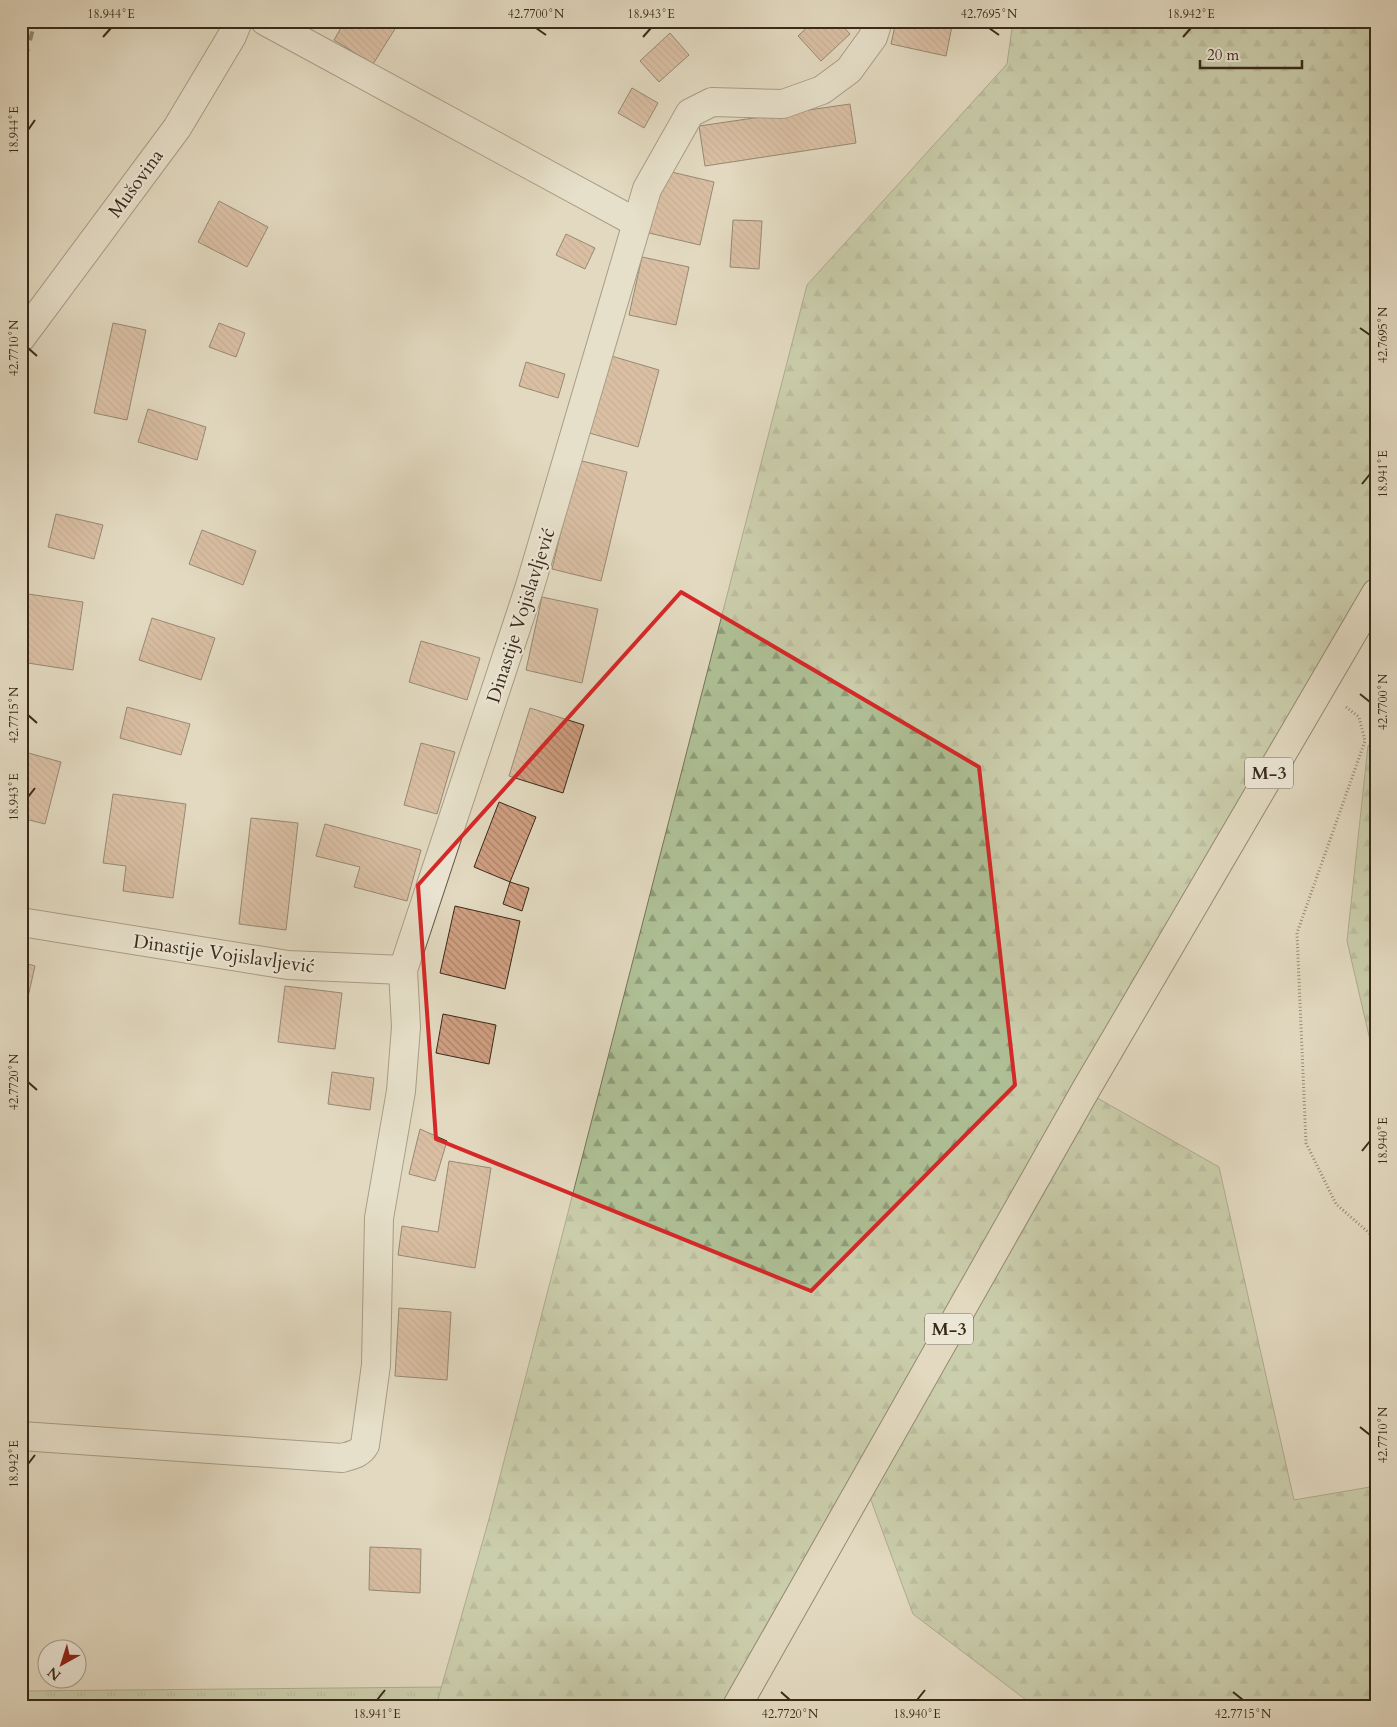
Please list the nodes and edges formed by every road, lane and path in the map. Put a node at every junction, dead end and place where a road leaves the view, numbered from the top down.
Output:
1 (238, 21) edge
2 (265, 21) edge
3 (878, 21) edge
4 (637, 223) junction
5 (21, 338) edge
6 (1376, 593) edge
7 (1320, 687) junction
8 (21, 922) edge
9 (403, 970) junction
10 (1376, 1240) edge
11 (21, 1436) edge
12 (736, 1706) edge

1 - 5 street, Mušovina
2 - 4 street
3 - 4 street, Dinastije Vojislavljević
4 - 9 street, Dinastije Vojislavljević
6 - 7 main road, M-3
7 - 10 path
7 - 12 main road, M-3
8 - 9 street, Dinastije Vojislavljević
9 - 11 street

